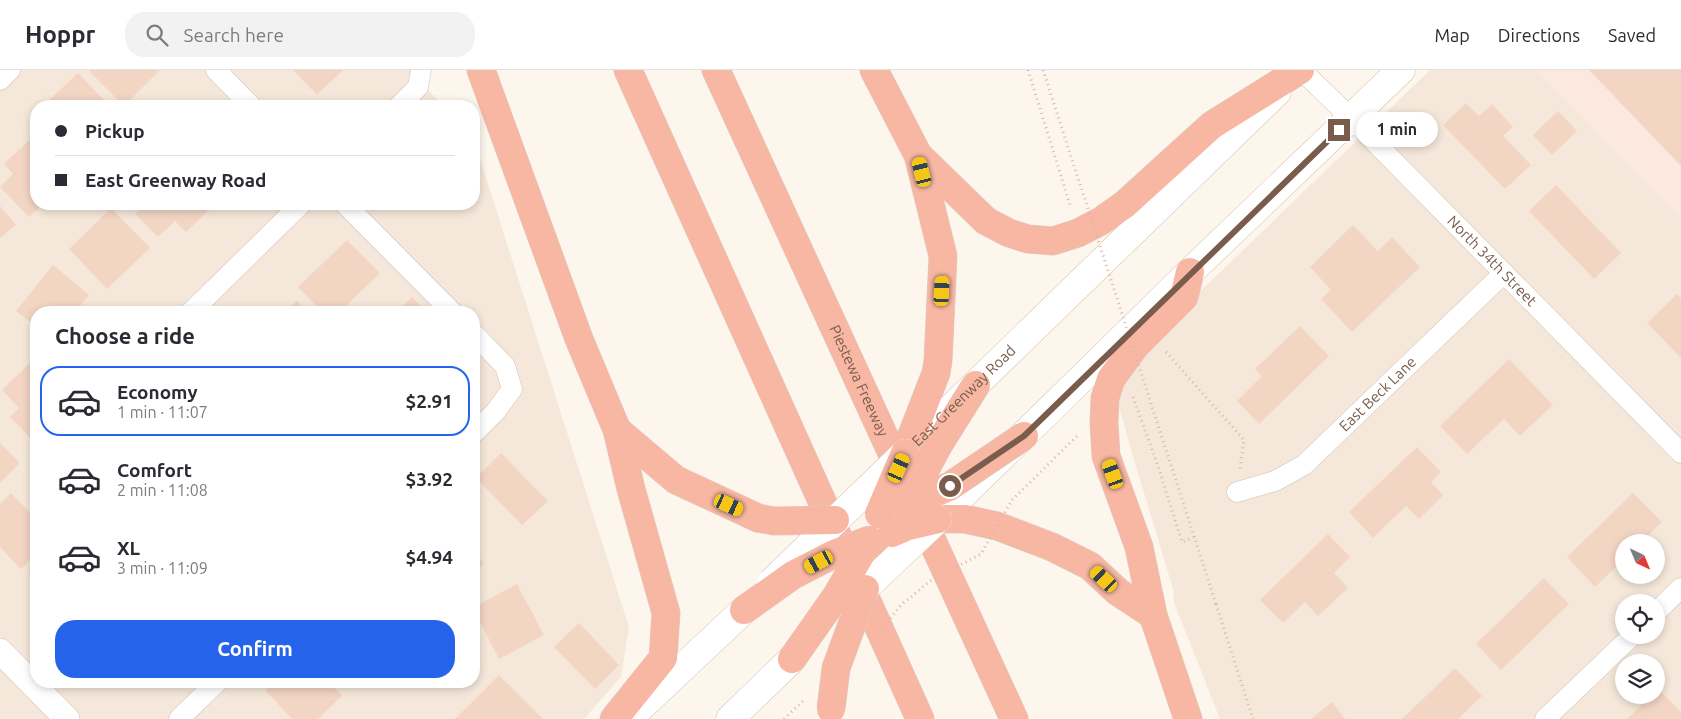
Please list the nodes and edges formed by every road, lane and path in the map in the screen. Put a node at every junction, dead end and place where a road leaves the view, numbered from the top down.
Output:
1 (10, 70) edge
2 (216, 70) edge
3 (481, 70) edge
4 (628, 70) edge
5 (716, 70) edge
6 (874, 70) edge
7 (1028, 70) edge
8 (1043, 70) edge
9 (1300, 70) edge
10 (1402, 70) edge
11 (419, 78) edge
12 (0, 80) edge
13 (245, 100) edge
14 (403, 100) edge
15 (1351, 118) junction
16 (918, 155) junction
17 (1071, 209) dead end
18 (295, 210) edge
19 (351, 210) edge
20 (1190, 272) junction
21 (1504, 273) junction
22 (197, 306) edge
23 (446, 306) edge
24 (480, 340) edge
25 (1162, 348) dead end
26 (1142, 358) dead end
27 (1134, 370) dead end
28 (976, 385) junction
29 (1133, 395) dead end
30 (1104, 423) junction
31 (480, 427) edge
32 (617, 430) junction
33 (1024, 436) junction
34 (905, 453) junction
35 (1681, 453) edge
36 (1237, 492) joint
37 (907, 504) junction
38 (938, 519) junction
39 (835, 520) junction
40 (997, 526) junction
41 (880, 529) junction
42 (1194, 537) junction
43 (1681, 588) edge
44 (864, 589) junction
45 (1665, 603) edge
46 (744, 610) junction
47 (1153, 615) junction
48 (874, 640) dead end
49 (1624, 644) edge
50 (0, 651) edge
51 (792, 659) junction
52 (836, 668) junction
53 (30, 681) edge
54 (36, 688) edge
55 (211, 688) edge
56 (830, 714) edge
57 (67, 719) edge
58 (179, 719) edge
59 (614, 719) edge
60 (628, 719) edge
61 (730, 719) edge
62 (784, 719) edge
63 (920, 719) edge
64 (1014, 719) edge
65 (1188, 719) edge
66 (1254, 719) edge
67 (1545, 719) edge

1 - 12 street
2 - 13 street
3 - 32 highway
4 - 63 highway
5 - 64 highway, Piestewa Freeway
6 - 16 highway
7 - 17 path
8 - 42 path, bridge
9 - 15 street, North 34th Street
9 - 16 highway
9 - 28 main road, East Greenway Road
10 - 15 main road
11 - 14 street
15 - 20 main road
15 - 21 street, North 34th Street
16 - 34 highway
18 - 22 street
19 - 23 street
20 - 30 highway
20 - 33 main road
21 - 35 street, North 34th Street
21 - 36 street, East Beck Lane
24 - 31 street
25 - 36 path
26 - 27 path
28 - 34 main road, East Greenway Road, bridge
28 - 37 highway, bridge
29 - 42 path
30 - 40 path, bridge
30 - 47 highway
32 - 39 highway, bridge
32 - 59 highway
33 - 37 highway, bridge
33 - 38 main road, bridge
34 - 39 main road, East Greenway Road, bridge
34 - 41 highway, bridge
37 - 41 highway
38 - 40 highway
38 - 41 highway, bridge
38 - 44 main road, bridge
39 - 41 highway
39 - 46 main road, East Greenway Road, bridge
40 - 47 highway
40 - 48 path, bridge
41 - 44 highway, bridge
41 - 46 highway, bridge
41 - 51 highway, bridge
42 - 66 path, bridge
43 - 45 street
44 - 51 main road, bridge
44 - 52 highway, bridge
46 - 60 main road, East Greenway Road
47 - 65 highway
49 - 67 street
50 - 53 street
51 - 61 main road
52 - 56 highway, bridge
52 - 62 path
54 - 57 street
55 - 58 street

